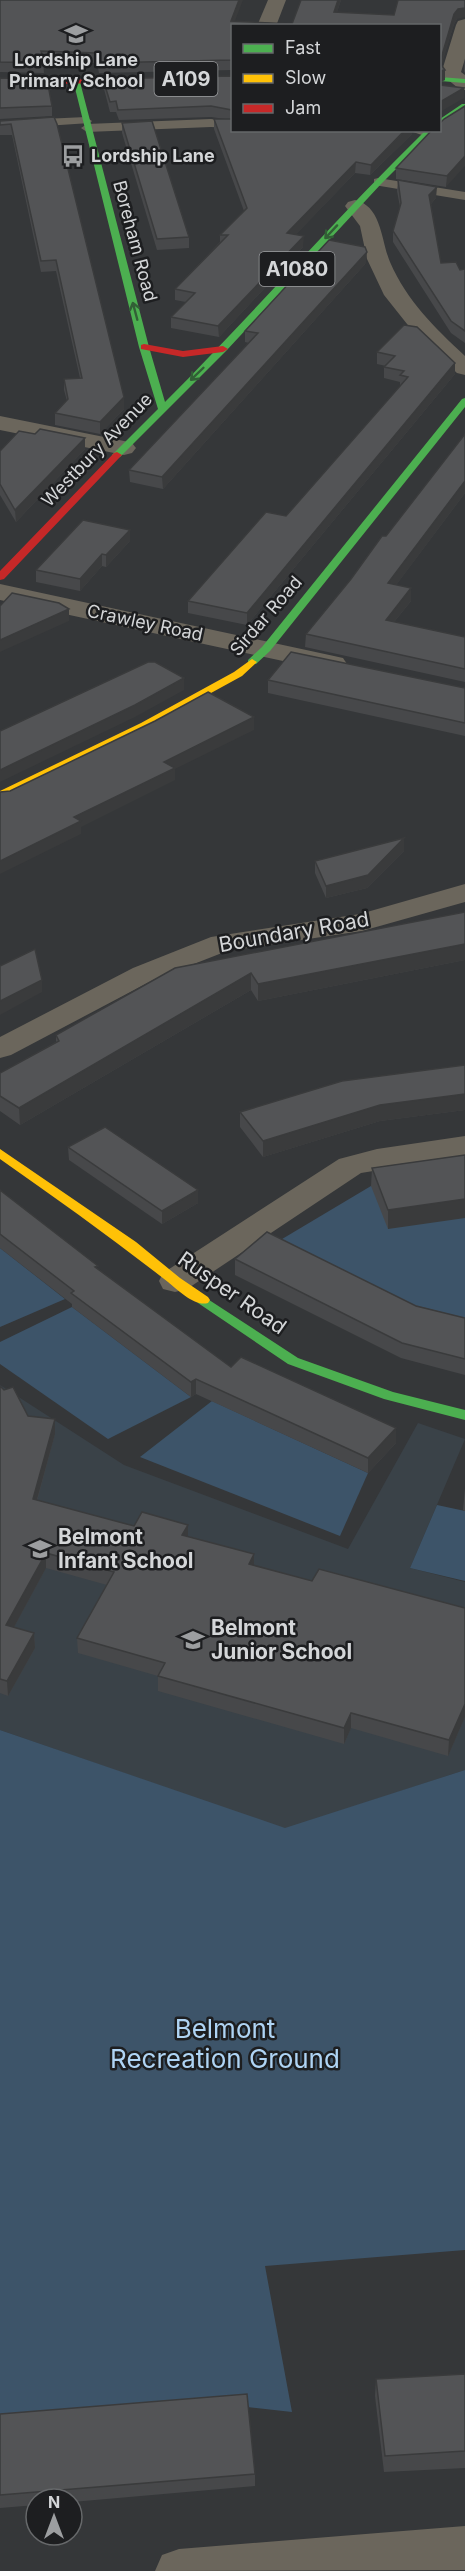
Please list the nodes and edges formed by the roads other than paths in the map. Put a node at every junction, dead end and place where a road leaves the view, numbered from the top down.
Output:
1 (277, 0) edge
2 (267, 24) edge
3 (465, 25) edge
4 (231, 78) edge
5 (0, 80) edge
6 (76, 82) junction
7 (455, 83) edge
8 (465, 106) edge
9 (441, 121) edge
10 (86, 124) junction
11 (0, 125) edge
12 (231, 125) edge
13 (429, 132) edge
14 (378, 182) junction
15 (465, 196) edge
16 (356, 206) junction
17 (144, 347) junction
18 (223, 349) junction
19 (465, 368) edge
20 (465, 401) edge
21 (162, 408) junction
22 (0, 423) edge
23 (124, 448) junction
24 (0, 577) edge
25 (0, 592) edge
26 (266, 649) junction
27 (359, 669) edge
28 (0, 795) edge
29 (465, 893) edge
30 (0, 1049) edge
31 (465, 1146) edge
32 (0, 1153) edge
33 (175, 1281) junction
34 (465, 1415) edge
35 (465, 2548) edge
36 (179, 2571) edge

1 - 2 street
3 - 7 street
4 - 6 main road, A109
5 - 6 main road, A109
6 - 10 main road, Boreham Road
8 - 9 main road
10 - 11 lane
10 - 12 lane
17 -> 10 main road, Boreham Road
13 - 14 main road, Westbury Avenue / A1080
14 - 15 lane
14 - 16 main road, Westbury Avenue / A1080
16 -> 18 main road, Westbury Avenue / A1080
16 - 19 street
17 - 18 main road
17 - 21 main road, Boreham Road
18 -> 21 main road, Westbury Avenue / A1080
20 - 26 main road, Sirdar Road
21 - 23 main road, Westbury Avenue / A1080
22 - 23 street
23 - 24 main road, Westbury Avenue / A1080
25 - 26 street, Crawley Road
26 - 27 street, Crawley Road
26 - 28 main road, Sirdar Road
29 - 30 street, Boundary Road
31 - 33 street
32 - 33 main road, Rusper Road
33 - 34 main road, Rusper Road
35 - 36 street

